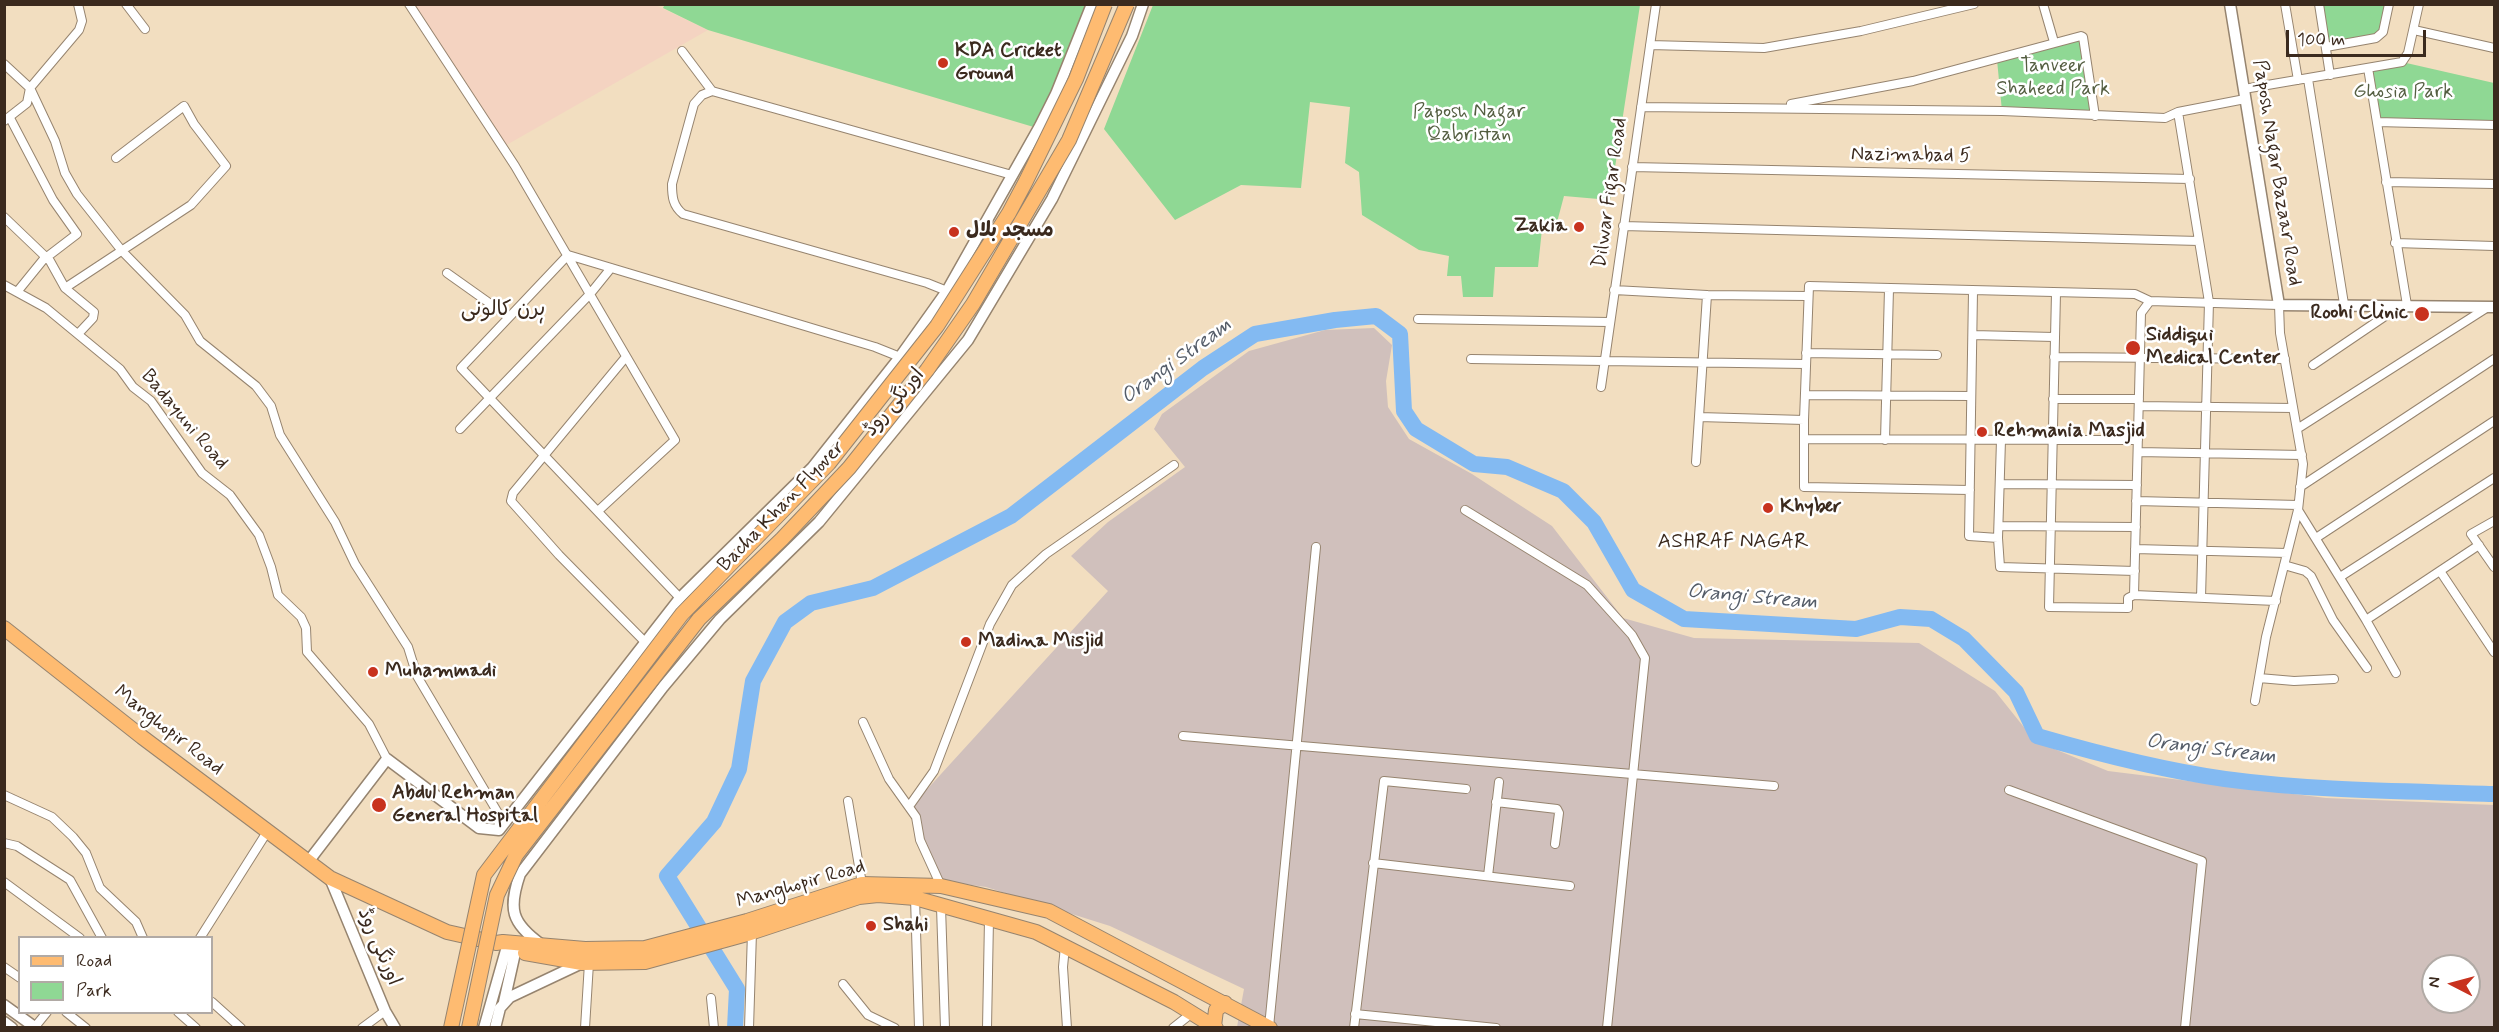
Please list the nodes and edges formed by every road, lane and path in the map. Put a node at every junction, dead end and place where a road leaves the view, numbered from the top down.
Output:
1 (78, 4) edge
2 (126, 4) edge
3 (409, 4) edge
4 (1092, 4) edge
5 (1106, 4) edge
6 (1127, 4) edge
7 (1143, 4) edge
8 (1656, 4) edge
9 (1974, 4) edge
10 (2043, 4) edge
11 (2230, 4) edge
12 (2285, 4) edge
13 (2319, 4) edge
14 (2389, 4) edge
15 (2419, 4) edge
16 (145, 29) dead end
17 (2414, 30) junction
18 (2054, 42) junction
19 (1650, 45) junction
20 (2326, 47) junction
21 (2494, 48) edge
22 (682, 51) dead end
23 (4, 64) edge
24 (2368, 68) junction
25 (2330, 75) junction
26 (2308, 78) junction
27 (2298, 80) junction
28 (30, 88) junction
29 (712, 91) junction
30 (2244, 94) junction
31 (1641, 107) junction
32 (1773, 107) junction
33 (2178, 112) junction
34 (2095, 116) junction
35 (7, 120) edge
36 (2377, 122) junction
37 (2494, 125) edge
38 (116, 158) dead end
39 (1632, 167) junction
40 (1012, 175) junction
41 (2190, 179) junction
42 (2386, 182) junction
43 (2494, 184) edge
44 (4, 217) edge
45 (1623, 226) junction
46 (2199, 241) junction
47 (2395, 243) junction
48 (2494, 246) edge
49 (122, 251) junction
50 (568, 255) junction
51 (47, 259) junction
52 (610, 268) junction
53 (447, 273) dead end
54 (4, 285) edge
55 (65, 288) junction
56 (1889, 289) junction
57 (1614, 290) junction
58 (947, 291) junction
59 (17, 292) junction
60 (1973, 292) junction
61 (2056, 293) junction
62 (590, 294) junction
63 (1707, 295) junction
64 (1807, 296) junction
65 (2150, 301) junction
66 (2209, 302) junction
67 (2344, 304) junction
68 (2279, 305) junction
69 (2405, 305) junction
70 (2491, 307) edge
71 (509, 317) junction
72 (1418, 319) dead end
73 (1609, 322) junction
74 (78, 334) junction
75 (1972, 335) junction
76 (2054, 337) junction
77 (1806, 353) junction
78 (1887, 354) junction
79 (1937, 355) dead end
80 (900, 357) junction
81 (2054, 357) junction
82 (2140, 357) junction
83 (625, 358) junction
84 (1471, 358) dead end
85 (2207, 358) junction
86 (2285, 359) junction
87 (2494, 359) edge
88 (1604, 360) junction
89 (1702, 363) junction
90 (1805, 364) junction
91 (2313, 365) dead end
92 (1601, 387) dead end
93 (1805, 395) junction
94 (1886, 396) junction
95 (1971, 396) junction
96 (492, 398) junction
97 (2052, 399) junction
98 (2139, 402) junction
99 (2206, 407) junction
100 (2294, 408) junction
101 (1699, 417) junction
102 (1804, 420) junction
103 (2494, 421) edge
104 (460, 429) dead end
105 (2297, 429) junction
106 (1805, 439) junction
107 (1885, 440) junction
108 (1971, 440) junction
109 (2001, 440) junction
110 (2051, 440) junction
111 (2138, 440) junction
112 (2138, 452) junction
113 (2205, 453) junction
114 (2302, 455) junction
115 (546, 456) junction
116 (1696, 462) dead end
117 (1174, 465) dead end
118 (2494, 478) edge
119 (2000, 484) junction
120 (2051, 484) junction
121 (2137, 485) junction
122 (2300, 487) junction
123 (1970, 490) junction
124 (2136, 501) junction
125 (2203, 502) junction
126 (2298, 508) junction
127 (1466, 510) dead end
128 (598, 511) junction
129 (2494, 521) edge
130 (1999, 526) junction
131 (2050, 526) junction
132 (2136, 527) junction
133 (1998, 538) junction
134 (2316, 538) junction
135 (2479, 545) junction
136 (1316, 547) dead end
137 (2135, 549) junction
138 (2202, 550) junction
139 (2288, 553) junction
140 (2284, 565) junction
141 (2494, 567) edge
142 (2049, 569) junction
143 (2135, 571) junction
144 (2440, 571) junction
145 (2340, 577) junction
146 (2134, 595) junction
147 (680, 598) junction
148 (2201, 598) junction
149 (2276, 601) junction
150 (2366, 620) junction
151 (4, 628) edge
152 (646, 643) junction
153 (2494, 652) edge
154 (2367, 668) dead end
155 (2396, 673) dead end
156 (2259, 678) junction
157 (2334, 680) dead end
158 (2255, 701) dead end
159 (863, 723) dead end
160 (1184, 735) dead end
161 (1296, 746) junction
162 (387, 759) junction
163 (1634, 775) junction
164 (1499, 782) dead end
165 (1774, 786) dead end
166 (1466, 789) dead end
167 (2009, 790) dead end
168 (4, 795) edge
169 (848, 801) dead end
170 (1496, 802) junction
171 (910, 805) junction
172 (499, 830) junction
173 (267, 831) junction
174 (4, 843) edge
175 (1555, 844) dead end
176 (308, 862) junction
177 (1373, 862) junction
178 (1488, 876) junction
179 (330, 878) junction
180 (4, 882) edge
181 (862, 884) junction
182 (941, 886) junction
183 (1570, 886) dead end
184 (915, 898) junction
185 (941, 907) junction
186 (989, 919) junction
187 (748, 929) junction
188 (77, 936) edge
189 (101, 936) edge
190 (142, 936) edge
191 (201, 936) edge
192 (508, 946) junction
193 (1065, 946) junction
194 (545, 947) junction
195 (645, 955) junction
196 (586, 963) junction
197 (4, 967) edge
198 (18, 977) edge
199 (843, 984) dead end
200 (1210, 995) junction
201 (711, 998) dead end
202 (504, 1002) junction
203 (213, 1003) edge
204 (1225, 1003) junction
205 (4, 1005) edge
206 (385, 1011) junction
207 (1192, 1013) junction
208 (45, 1014) edge
209 (68, 1014) edge
210 (180, 1014) edge
211 (1355, 1014) junction
212 (4, 1022) edge
213 (35, 1027) edge
214 (1215, 1027) edge
215 (1269, 1027) edge
216 (12, 1028) edge
217 (86, 1028) edge
218 (196, 1028) edge
219 (242, 1028) edge
220 (362, 1028) edge
221 (395, 1028) edge
222 (451, 1028) edge
223 (469, 1028) edge
224 (483, 1028) edge
225 (495, 1028) edge
226 (585, 1028) edge
227 (714, 1028) edge
228 (749, 1028) edge
229 (895, 1028) edge
230 (919, 1028) edge
231 (945, 1028) edge
232 (987, 1028) edge
233 (1067, 1028) edge
234 (1173, 1028) edge
235 (1354, 1028) edge
236 (1496, 1028) edge
237 (1606, 1028) edge
238 (2185, 1028) edge

1 - 28 street
2 - 16 street
3 - 50 street
4 - 40 street, اورنگی روڈ
5 - 222 main road, Bacha Khan Flyover, bridge
6 - 223 main road, Bacha Khan Flyover, bridge
7 - 194 street, اورنگی روڈ
8 - 19 street, Dilwar Figar Road
9 - 19 street
10 - 18 street
11 - 30 street, Paposh Nagar Bazaar Road
12 - 27 street
13 - 20 street
14 - 20 street
15 - 17 street
17 - 21 street
17 - 24 street
18 - 32 street
18 - 34 street
19 - 31 street, Dilwar Figar Road
20 - 25 street
22 - 29 street
23 - 28 street
24 - 25 street
24 - 36 street
25 - 26 street
26 - 27 street
26 - 67 street
27 - 30 street
28 - 35 street
28 - 49 street
29 - 40 street
29 - 58 street
30 - 33 street
30 - 68 street, Paposh Nagar Bazaar Road
31 - 32 street
31 - 39 street, Dilwar Figar Road
32 - 34 street
33 - 34 street
33 - 41 street
35 - 51 street
36 - 37 street
36 - 42 street
38 - 49 street
39 - 41 street, Nazimabad 5
39 - 45 street, Dilwar Figar Road
40 - 58 street, اورنگی روڈ
41 - 46 street
42 - 43 street
42 - 47 street
44 - 51 street
45 - 46 street
45 - 57 street, Dilwar Figar Road
46 - 66 street
47 - 48 street
47 - 69 street
49 - 55 street
49 - 172 street
50 - 52 street
50 - 62 street
50 - 71 street
51 - 55 street
51 - 59 street
52 - 62 street
52 - 80 street
53 - 71 street
54 - 59 street, Badayuni Road
55 - 74 street
56 - 60 street
56 - 64 street
56 - 78 street
57 - 63 street
57 - 73 street, Dilwar Figar Road
58 - 80 street, اورنگی روڈ
59 - 74 street, Badayuni Road
60 - 61 street
60 - 75 street
61 - 65 street
61 - 76 street
62 - 83 street
62 - 96 street
63 - 64 street
63 - 89 street
64 - 77 street
65 - 66 street
65 - 82 street
66 - 68 street
66 - 85 street
67 - 68 street
67 - 69 street
68 - 86 street, Paposh Nagar Bazaar Road
69 - 70 street
69 - 91 street
70 - 105 street
71 - 96 street
72 - 73 street
73 - 88 street, Dilwar Figar Road
74 - 162 street, Badayuni Road
75 - 76 street
75 - 95 street
76 - 81 street
77 - 78 street
77 - 90 street
78 - 79 street
78 - 94 street
80 - 147 street, اورنگی روڈ
81 - 82 street
81 - 97 street
82 - 85 street
82 - 98 street
83 - 115 street
83 - 128 street
84 - 88 street
85 - 86 street
85 - 99 street
86 - 100 street, Paposh Nagar Bazaar Road
87 - 122 street
88 - 89 street
88 - 92 street, Dilwar Figar Road
89 - 90 street
89 - 101 street
90 - 93 street
93 - 94 street
93 - 102 street
94 - 95 street
94 - 107 street
95 - 108 street
96 - 104 street
96 - 115 street
97 - 98 street
97 - 110 street
98 - 99 street
98 - 111 street
99 - 100 street
99 - 113 street
100 - 105 street, Paposh Nagar Bazaar Road
101 - 102 street
101 - 116 street
102 - 106 street
103 - 134 street
105 - 114 street, Paposh Nagar Bazaar Road
106 - 107 street
106 - 123 street
107 - 108 street
108 - 109 street
108 - 123 street
109 - 110 street
109 - 119 street
110 - 111 street
110 - 120 street
111 - 112 street
112 - 113 street
112 - 121 street
113 - 114 street
113 - 125 street
114 - 122 street, Paposh Nagar Bazaar Road
115 - 128 street
115 - 152 street
117 - 171 street
118 - 145 street
119 - 120 street
119 - 130 street
120 - 121 street
120 - 131 street
121 - 124 street
122 - 126 street, Paposh Nagar Bazaar Road
123 - 133 street
124 - 125 street
124 - 132 street
125 - 126 street
125 - 138 street
126 - 134 street
126 - 139 street, Paposh Nagar Bazaar Road
127 - 163 street
128 - 147 street
129 - 135 street
130 - 131 street
130 - 133 street
131 - 132 street
131 - 142 street
132 - 137 street
133 - 142 street
134 - 145 street
135 - 141 street
135 - 144 street
136 - 161 street
137 - 138 street
137 - 143 street
138 - 139 street
138 - 148 street
139 - 140 street, Paposh Nagar Bazaar Road
140 - 149 street, Paposh Nagar Bazaar Road
140 - 154 street
142 - 143 street
142 - 146 street
143 - 146 street
144 - 150 street
144 - 153 street
145 - 150 street
146 - 148 street
147 - 152 street, اورنگی روڈ
148 - 149 street
149 - 156 street, Paposh Nagar Bazaar Road
150 - 155 street
151 - 173 main road, Manghopir Road
152 - 172 street, اورنگی روڈ
156 - 157 street
156 - 158 street, Paposh Nagar Bazaar Road
159 - 171 street
160 - 161 street
161 - 163 street
161 - 215 street
162 - 172 street
162 - 176 street
163 - 165 street
163 - 237 street
164 - 170 street
166 - 177 street
167 - 238 street
168 - 190 street
169 - 181 street
170 - 175 street
170 - 178 street
171 - 182 street
173 - 176 main road, Manghopir Road
173 - 191 street
174 - 189 street
176 - 179 main road, Manghopir Road
177 - 178 street
177 - 211 street
178 - 183 street
179 - 192 main road, Manghopir Road
179 - 206 street, اورنگی روڈ
180 - 188 street
181 - 182 main road, Manghopir Road
181 - 187 main road, Manghopir Road
182 - 200 main road, Manghopir Road
184 - 185 main road, Manghopir Road
184 - 187 main road, Manghopir Road
184 - 230 street
185 - 186 main road, Manghopir Road
185 - 231 street
186 - 193 main road, Manghopir Road
186 - 232 street
187 - 195 main road, Manghopir Road
187 - 228 street
192 - 194 main road, Manghopir Road
192 - 196 main road, Manghopir Road
192 - 202 street
192 - 224 street
193 - 207 main road, Manghopir Road
193 - 233 street
194 - 195 main road, Manghopir Road
195 - 196 main road, Manghopir Road
196 - 202 street
196 - 226 street
197 - 198 street
199 - 229 street
200 - 204 main road, Manghopir Road
200 - 207 main road
201 - 227 street
202 - 225 street
203 - 219 street
204 - 214 main road
204 - 215 main road, Manghopir Road
205 - 213 street
206 - 220 street
206 - 221 street, اورنگی روڈ
207 - 214 main road, Manghopir Road
207 - 234 street
208 - 213 street
209 - 217 street
210 - 218 street
211 - 235 street
211 - 236 street
212 - 216 street

